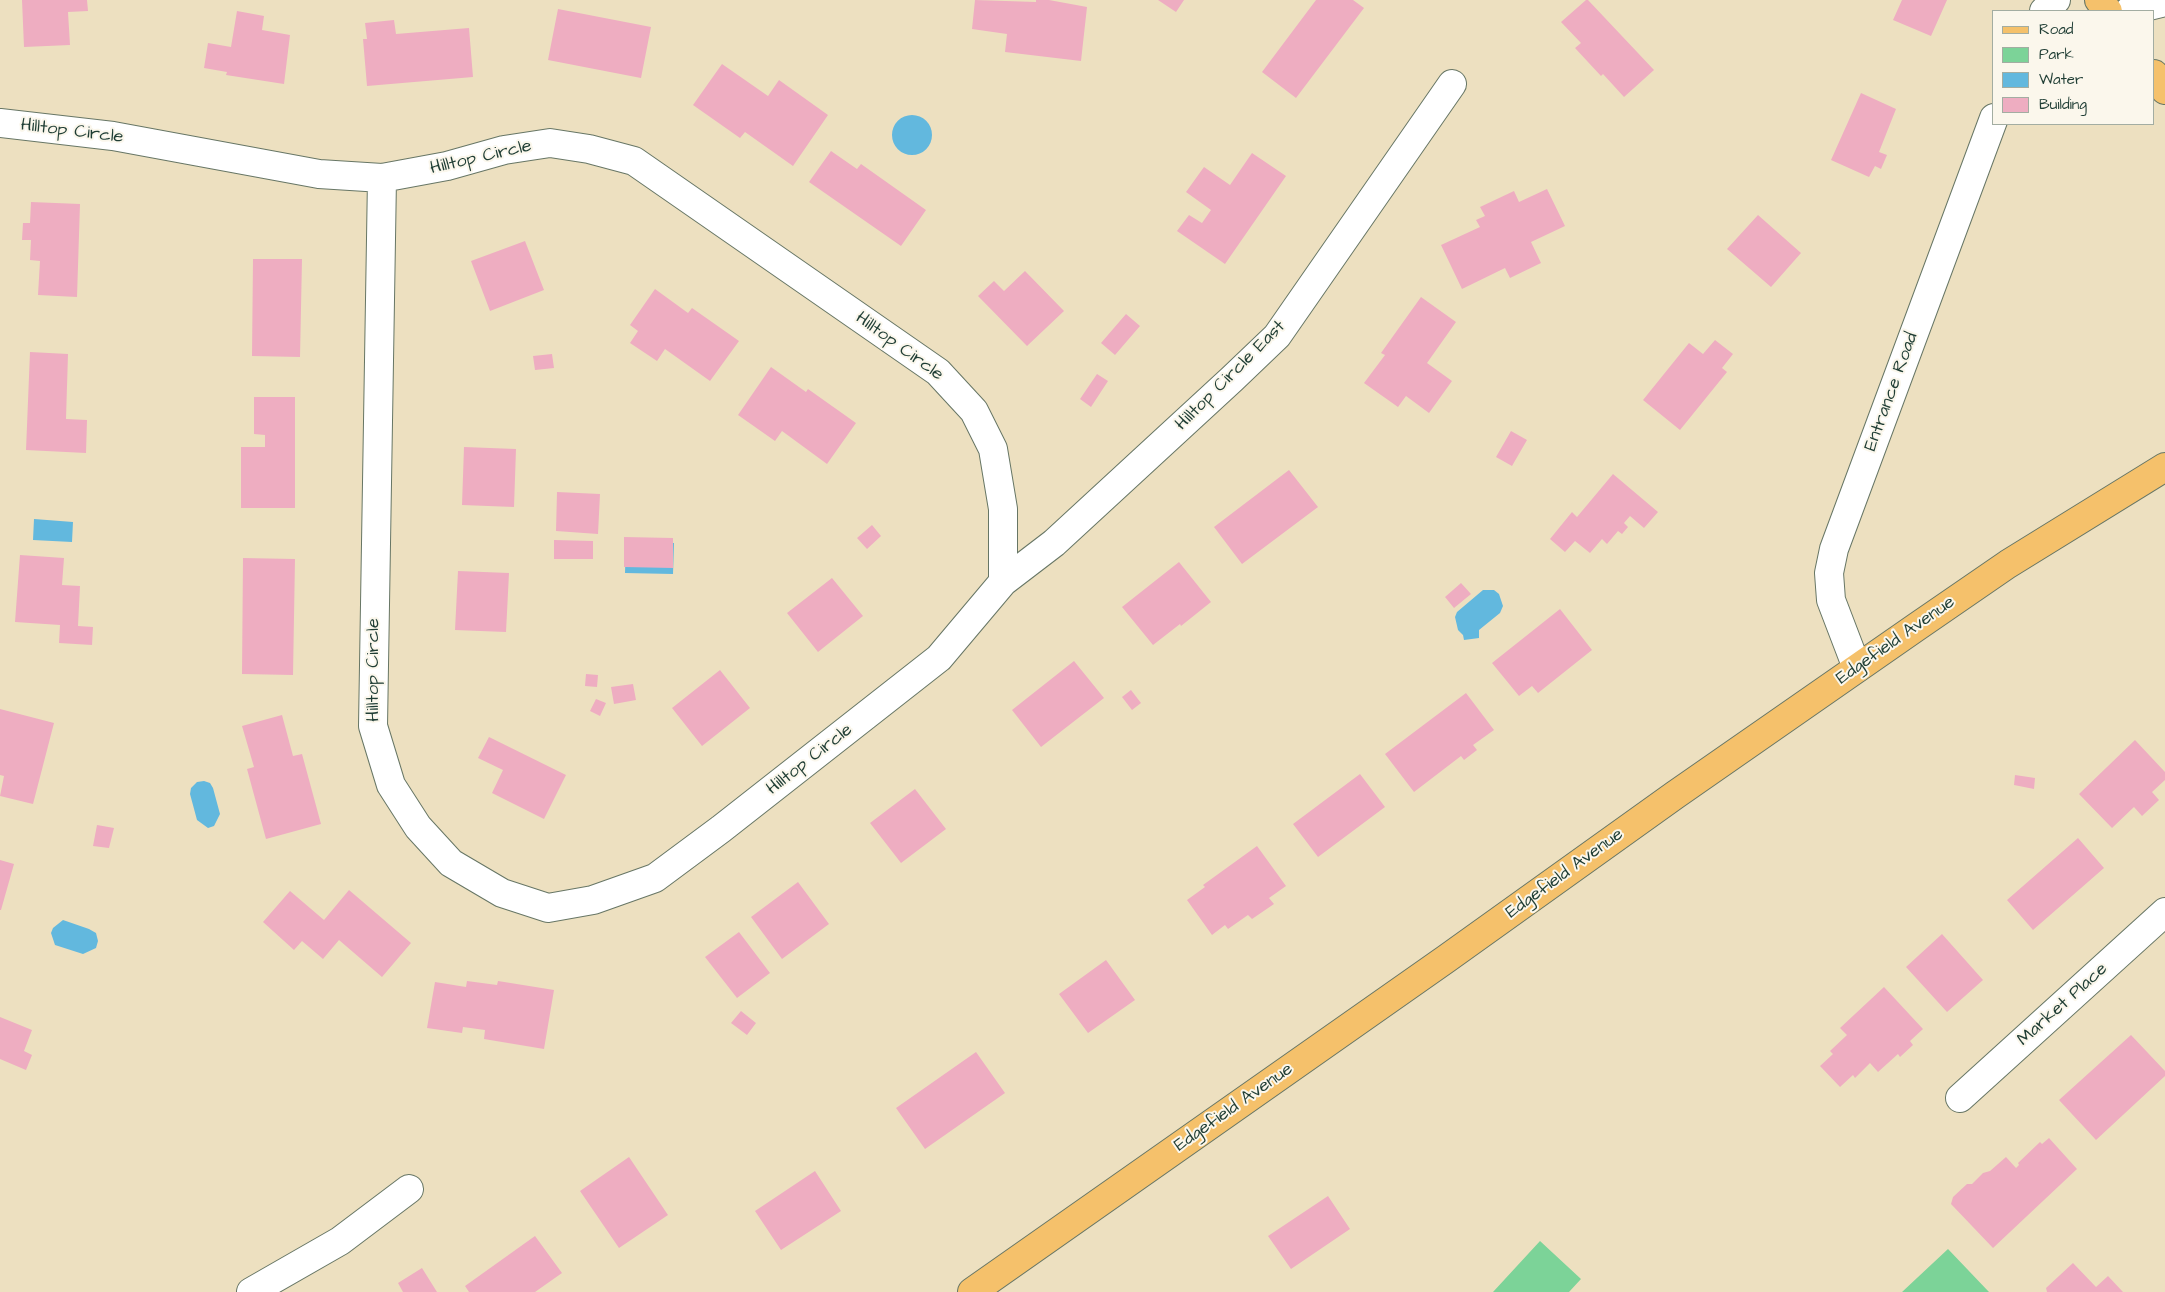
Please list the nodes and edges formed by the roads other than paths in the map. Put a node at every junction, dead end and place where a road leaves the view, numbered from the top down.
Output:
1 (2056, 0) edge
2 (2099, 0) edge
3 (2165, 2) edge
4 (2045, 10) edge
5 (2107, 10) edge
6 (2133, 10) edge
7 (2155, 75) edge
8 (1452, 84) dead end
9 (2165, 90) edge
10 (0, 123) edge
11 (1992, 123) edge
12 (382, 178) junction
13 (2165, 467) edge
14 (1003, 582) junction
15 (1857, 668) junction
16 (2165, 912) edge
17 (1960, 1098) dead end
18 (409, 1189) dead end
19 (251, 1292) edge
20 (972, 1292) edge

1 - 4 street
2 - 5 main road
3 - 6 street
7 - 9 main road
8 - 14 street, Hilltop Circle East
10 - 12 street, Hilltop Circle
11 - 15 street, Entrance Road
12 - 14 street, Hilltop Circle
12 - 14 street, Hilltop Circle
13 - 15 main road, Edgefield Avenue
15 - 20 main road, Edgefield Avenue
16 - 17 street, Market Place
18 - 19 street

